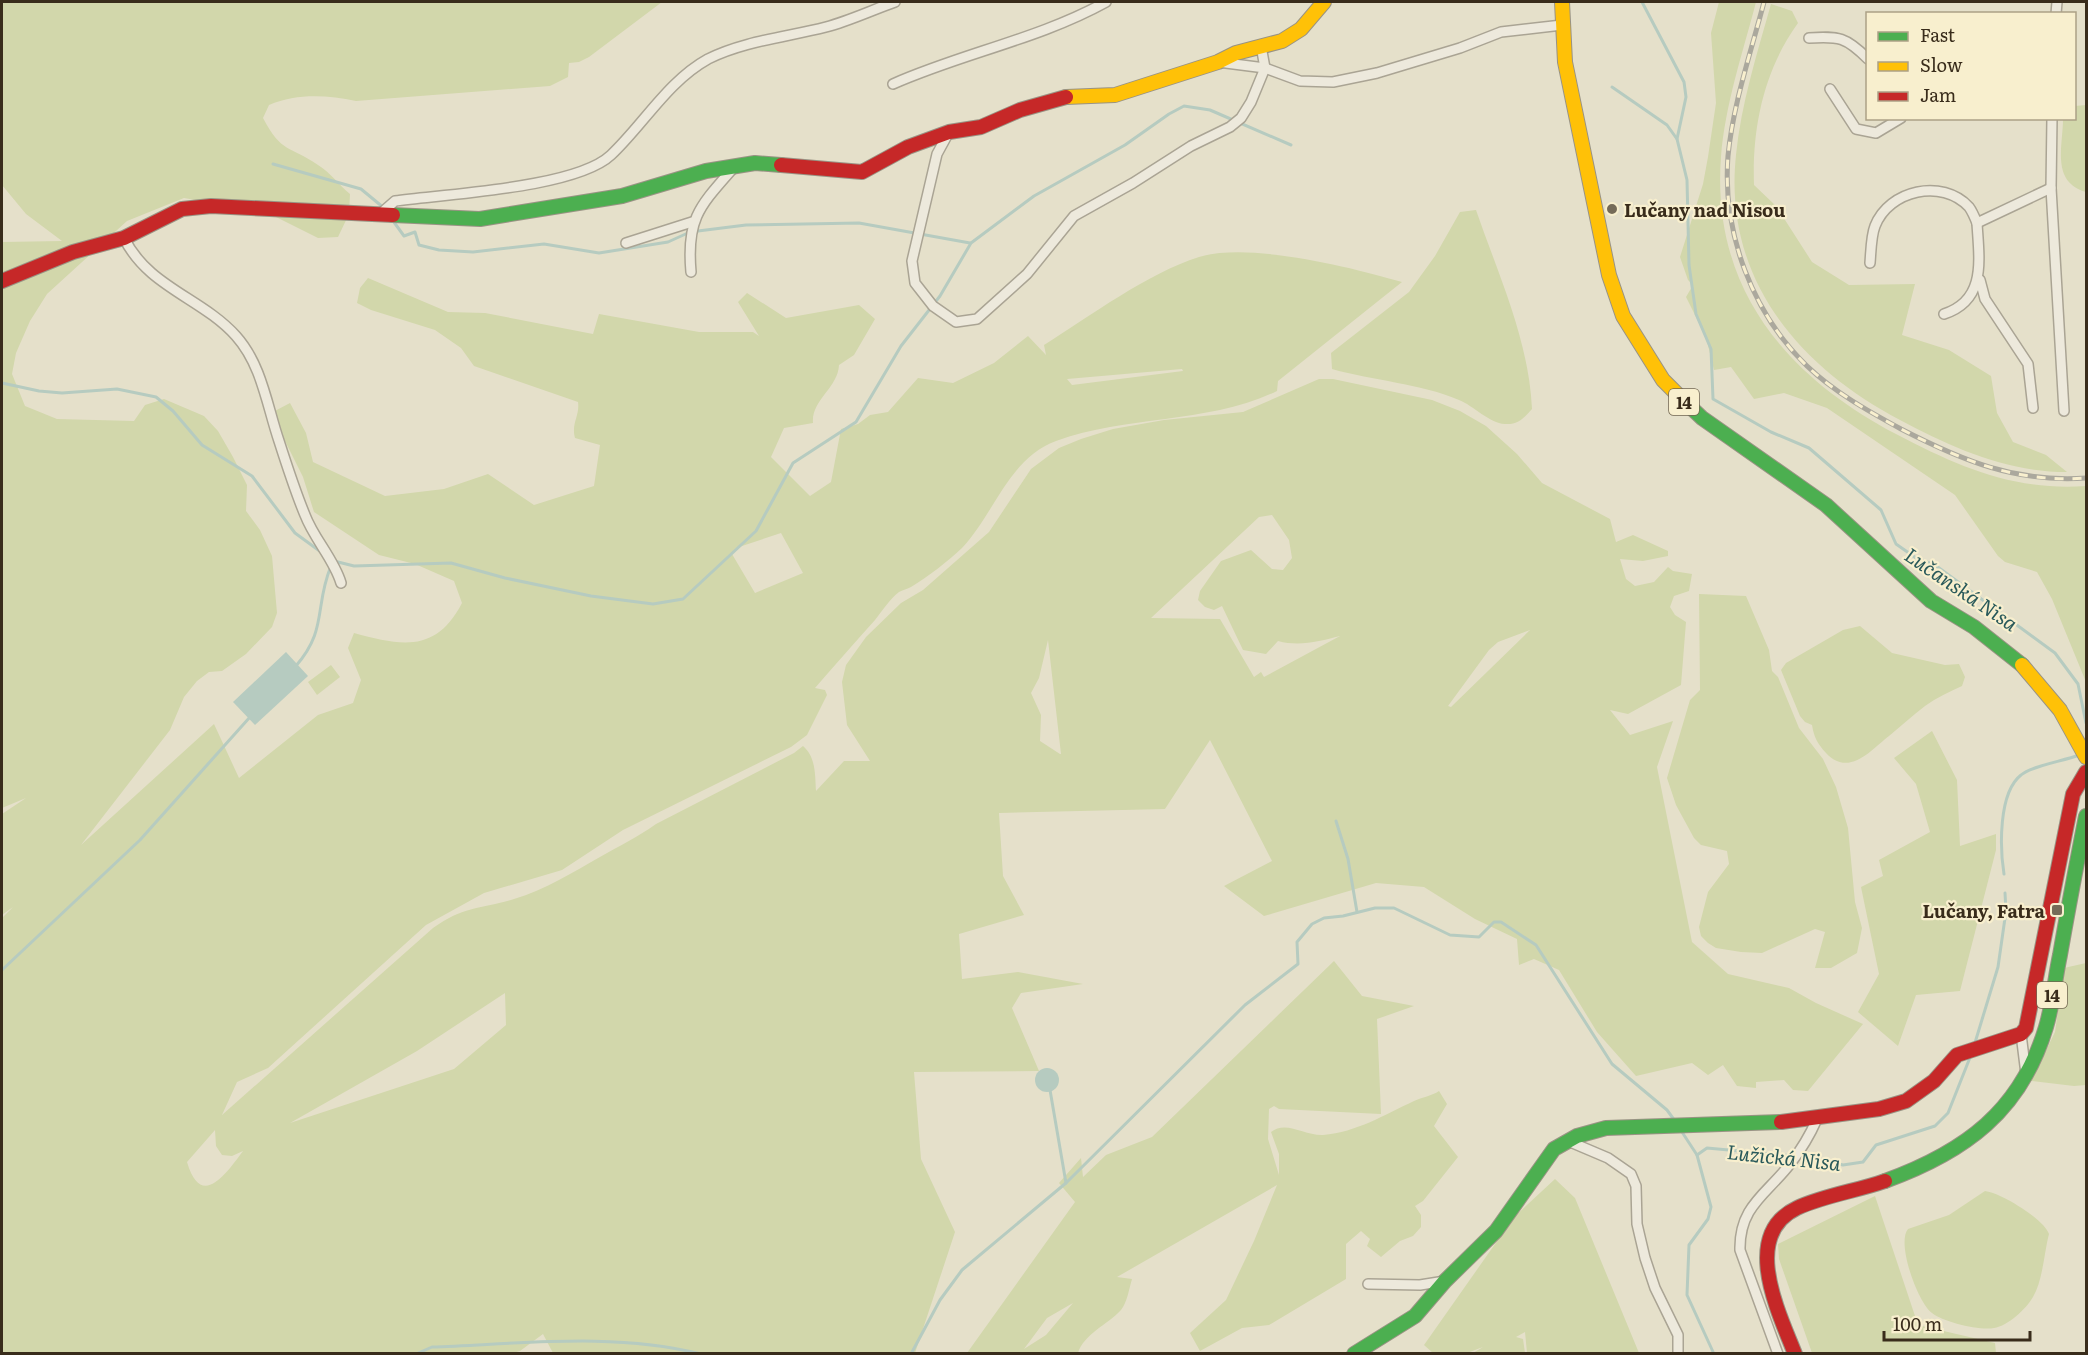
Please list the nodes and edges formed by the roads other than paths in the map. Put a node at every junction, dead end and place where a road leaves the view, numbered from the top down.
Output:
1 (895, 2) edge
2 (1106, 2) edge
3 (1324, 2) edge
4 (1562, 2) edge
5 (1562, 25) junction
6 (1809, 38) dead end
7 (1261, 46) junction
8 (1866, 57) edge
9 (1218, 62) junction
10 (1265, 68) junction
11 (893, 84) dead end
12 (1830, 89) dead end
13 (1898, 120) edge
14 (2052, 120) edge
15 (949, 132) junction
16 (735, 166) junction
17 (2051, 188) junction
18 (379, 215) junction
19 (692, 222) junction
20 (1977, 223) junction
21 (124, 238) junction
22 (626, 243) dead end
23 (1870, 263) dead end
24 (692, 272) dead end
25 (1980, 280) junction
26 (2, 281) edge
27 (1944, 314) dead end
28 (2033, 408) dead end
29 (2064, 411) dead end
30 (341, 583) dead end
31 (2086, 756) edge
32 (2086, 772) edge
33 (2086, 816) edge
34 (2057, 872) junction
35 (2075, 875) junction
36 (2021, 1034) junction
37 (2026, 1076) junction
38 (1817, 1119) junction
39 (1568, 1141) junction
40 (1445, 1281) junction
41 (1368, 1284) dead end
42 (1354, 1353) edge
43 (1678, 1353) edge
44 (1778, 1353) edge
45 (1795, 1353) edge

1 - 18 street
2 - 11 street
3 - 7 street
4 - 5 street, 14
5 - 10 street
5 - 31 street, 14
6 - 8 street
7 - 9 street
7 - 10 street
9 - 10 street
9 - 15 street
10 - 15 street
12 - 13 street
14 - 17 street
15 - 16 street
16 - 18 street
16 - 19 street
17 - 20 street
17 - 29 street
18 - 21 street
19 - 22 street
19 - 24 street
20 - 23 street
20 - 25 street
21 - 26 street
21 - 30 street
25 - 27 street
25 - 28 street
32 - 34 street
33 - 35 street, 14
34 - 35 street
34 - 36 street
35 - 37 street, 14
36 - 37 street
36 - 38 street
37 - 45 street, 14
38 - 39 street
38 - 44 street
39 - 40 street
39 - 43 street
40 - 41 street
40 - 42 street

